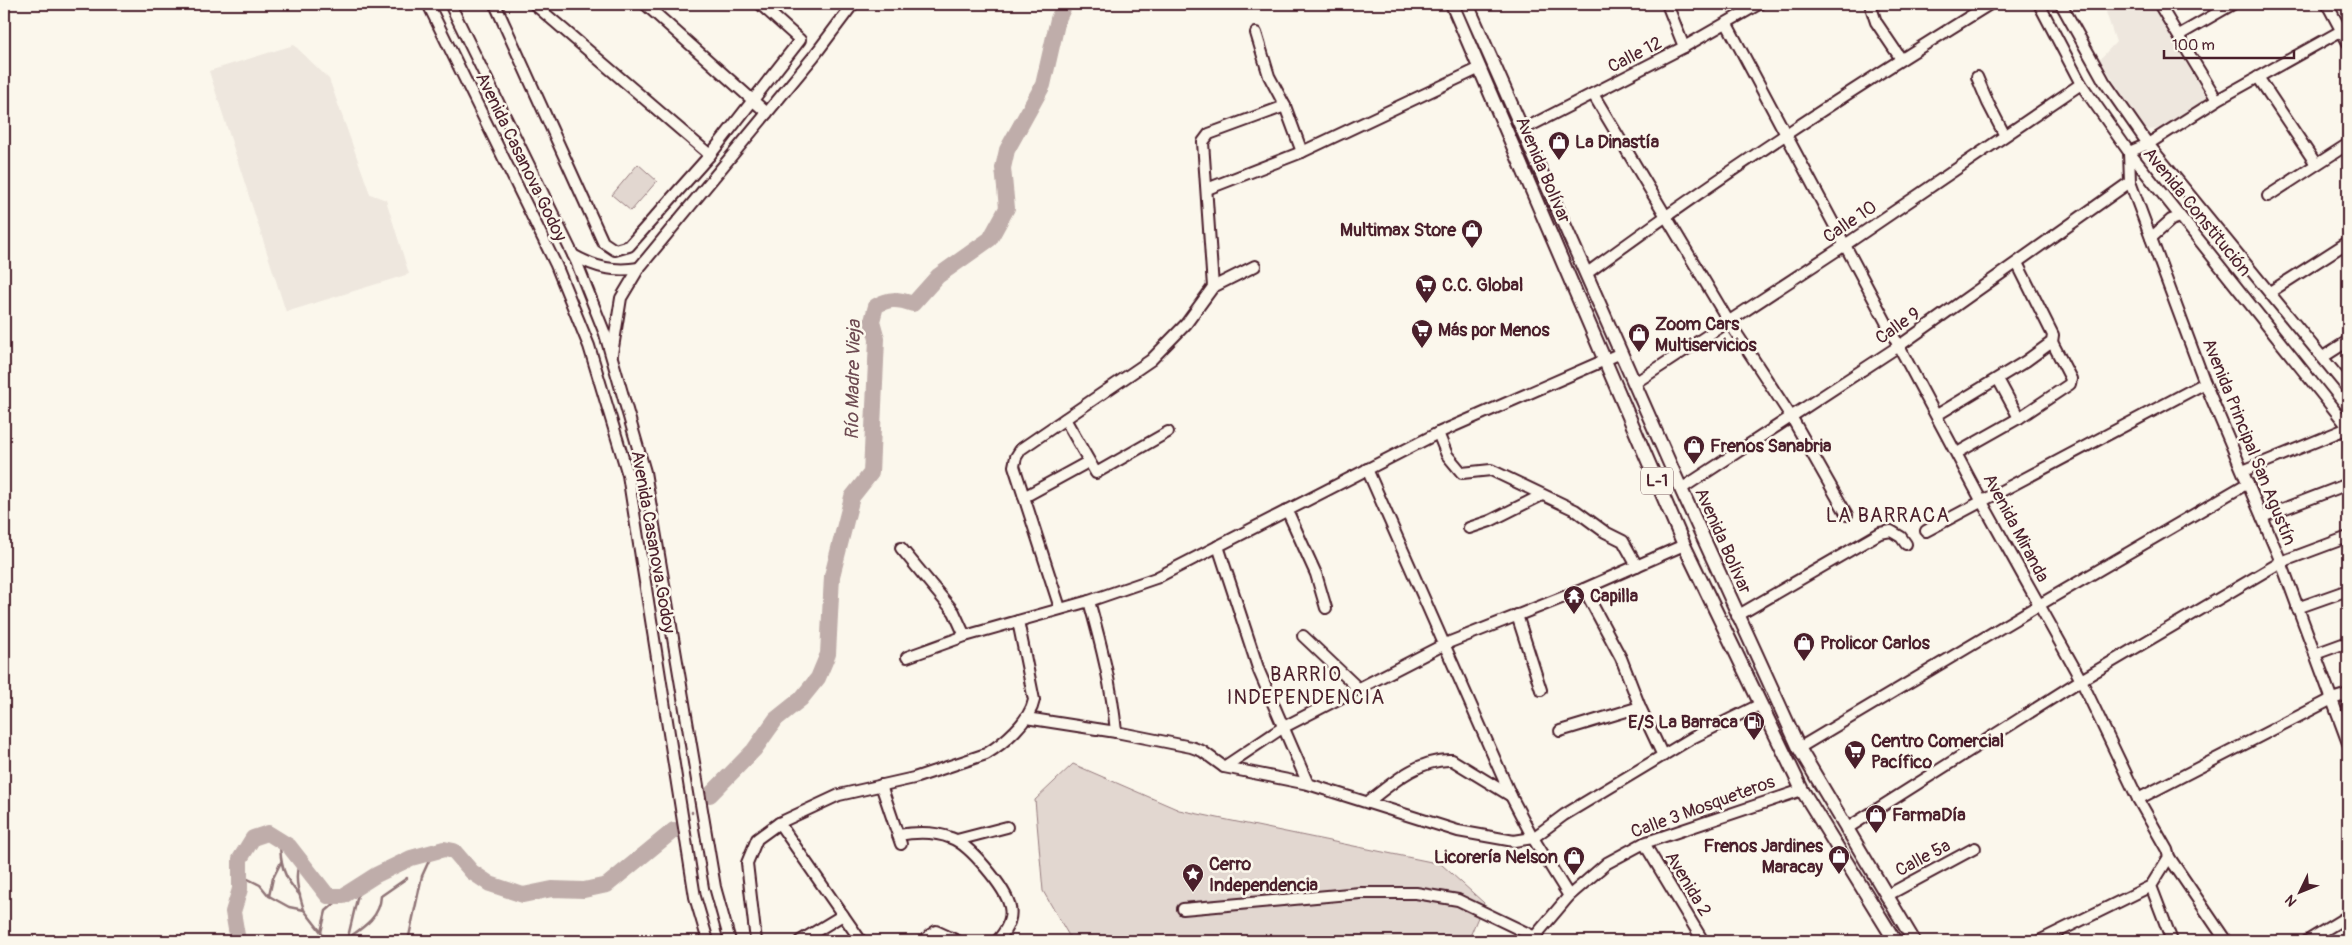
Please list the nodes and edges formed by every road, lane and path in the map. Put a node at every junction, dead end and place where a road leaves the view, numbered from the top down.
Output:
1 (428, 4) edge
2 (450, 4) edge
3 (495, 4) edge
4 (534, 4) edge
5 (645, 4) edge
6 (760, 4) edge
7 (853, 4) edge
8 (1452, 4) edge
9 (1467, 4) edge
10 (1667, 4) edge
11 (1759, 4) edge
12 (1870, 4) edge
13 (1990, 4) edge
14 (2039, 4) edge
15 (2062, 4) edge
16 (2159, 4) edge
17 (2233, 4) edge
18 (2326, 4) edge
19 (1727, 24) junction
20 (2344, 29) edge
21 (1256, 33) dead end
22 (2179, 35) junction
23 (2348, 43) edge
24 (1684, 47) junction
25 (1901, 59) junction
26 (1480, 68) junction
27 (1977, 77) dead end
28 (2258, 77) junction
29 (2081, 84) junction
30 (1594, 94) junction
31 (753, 100) junction
32 (2217, 100) junction
33 (1285, 106) junction
34 (767, 113) junction
35 (1522, 130) junction
36 (1786, 134) junction
37 (2004, 134) junction
38 (2148, 144) junction
39 (2348, 144) edge
40 (1302, 152) junction
41 (2129, 152) junction
42 (710, 155) junction
43 (2316, 164) junction
44 (2130, 182) junction
45 (1208, 189) junction
46 (2268, 196) dead end
47 (1665, 215) junction
48 (2180, 217) junction
49 (2151, 238) junction
50 (2348, 242) edge
51 (1845, 245) junction
52 (573, 255) junction
53 (2017, 263) junction
54 (1255, 266) dead end
55 (639, 268) junction
56 (1586, 274) junction
57 (1213, 287) junction
58 (2270, 292) junction
59 (1729, 322) junction
60 (2348, 341) edge
61 (2052, 342) junction
62 (1898, 346) junction
63 (1621, 353) junction
64 (612, 357) junction
65 (2323, 358) junction
66 (1606, 360) junction
67 (1998, 379) junction
68 (1635, 383) junction
69 (2205, 383) junction
70 (2348, 389) edge
71 (1937, 415) junction
72 (1792, 418) junction
73 (2019, 418) junction
74 (1065, 419) junction
75 (2348, 428) edge
76 (1168, 432) dead end
77 (1438, 433) junction
78 (1957, 453) junction
79 (1088, 462) junction
80 (1367, 469) junction
81 (2243, 472) junction
82 (2248, 483) junction
83 (2348, 484) edge
84 (1681, 489) junction
85 (1542, 495) junction
86 (1024, 497) junction
87 (1982, 502) junction
88 (1287, 510) junction
89 (1847, 514) dead end
90 (2262, 517) junction
91 (1469, 528) dead end
92 (1926, 531) dead end
93 (2348, 537) edge
94 (1906, 544) dead end
95 (1684, 545) junction
96 (1218, 546) junction
97 (901, 548) dead end
98 (2281, 562) junction
99 (1637, 566) junction
100 (1584, 588) junction
101 (2348, 590) edge
102 (1089, 601) junction
103 (2039, 605) junction
104 (1060, 608) junction
105 (1326, 608) dead end
106 (2297, 608) junction
107 (1517, 615) junction
108 (1737, 616) junction
109 (1018, 621) junction
110 (965, 636) junction
111 (1304, 636) dead end
112 (2348, 642) edge
113 (1445, 644) junction
114 (2315, 654) junction
115 (907, 657) dead end
116 (2081, 680) junction
117 (1358, 688) junction
118 (1541, 690) dead end
119 (2348, 694) edge
120 (2332, 699) junction
121 (1761, 704) junction
122 (1640, 707) junction
123 (1026, 718) junction
124 (1282, 728) junction
125 (1560, 731) dead end
126 (1116, 732) junction
127 (2348, 743) edge
128 (1799, 748) junction
129 (1663, 756) junction
130 (1224, 767) junction
131 (1308, 784) junction
132 (881, 786) junction
133 (1802, 790) junction
134 (1511, 796) junction
135 (2138, 799) junction
136 (1368, 802) junction
137 (779, 823) junction
138 (1006, 827) dead end
139 (1846, 829) junction
140 (1533, 838) junction
141 (957, 840) junction
142 (1644, 843) junction
143 (1974, 848) dead end
144 (2169, 857) junction
145 (2151, 886) junction
146 (1568, 896) junction
147 (1886, 896) junction
148 (1183, 910) dead end
149 (843, 915) junction
150 (2348, 916) edge
151 (1533, 939) edge
152 (708, 941) edge
153 (730, 941) edge
154 (756, 941) edge
155 (800, 941) edge
156 (861, 941) edge
157 (925, 941) edge
158 (958, 941) edge
159 (997, 941) edge
160 (1703, 941) edge
161 (1895, 941) edge
162 (1914, 941) edge
163 (2039, 941) edge
164 (2172, 941) edge
165 (2226, 941) edge
166 (2307, 941) edge

1 - 152 street, Avenida Casanova Godoy
2 - 52 street, Avenida Casanova Godoy
3 - 42 street
4 - 42 street
5 - 31 street
6 - 31 street
7 - 34 street
8 - 26 main road, Avenida Bolívar / L-1
9 - 35 main road, Avenida Bolívar / L-1
10 - 24 street
11 - 19 street, Calle 12
12 - 25 street
13 - 25 street
14 - 29 street, Avenida Constitución
15 - 38 street, Avenida Constitución
16 - 22 street
17 - 22 street
18 - 20 street
19 - 24 street, Calle 12
19 - 36 street, Avenida Miranda
20 - 23 street
20 - 28 street
21 - 33 street
22 - 32 street
24 - 30 street, Calle 12
25 - 36 street
26 - 40 street
26 - 66 main road, Avenida Bolívar / L-1
27 - 37 street
28 - 32 street
28 - 43 street
29 - 37 street, Calle 10
29 - 41 street, Avenida Constitución
30 - 35 street, Calle 12
30 - 47 street
31 - 34 street
31 - 42 street
32 - 38 street
33 - 40 street
33 - 45 street
34 - 55 street
35 - 56 main road, Avenida Bolívar / L-1
36 - 47 street
36 - 51 street, Avenida Miranda
37 - 51 street, Calle 10
38 - 41 street
38 - 58 street, Avenida Constitución
39 - 43 street
40 - 45 street
41 - 44 street, Avenida Principal San Agustín
41 - 48 street, Avenida Constitución
43 - 46 street
44 - 49 street, Avenida Principal San Agustín
44 - 53 street, Calle 9
45 - 57 street
47 - 56 street
47 - 59 street
48 - 49 street
48 - 75 street, Avenida Constitución
49 - 69 street, Avenida Principal San Agustín
50 - 58 street
51 - 59 street, Calle 10
51 - 62 street, Avenida Miranda
52 - 55 street
52 - 64 street, Avenida Casanova Godoy
53 - 61 street
53 - 62 street, Calle 9
54 - 57 street
55 - 64 street
56 - 63 main road, Avenida Bolívar / L-1
57 - 74 street
58 - 65 street, Avenida Constitución
59 - 68 street, Calle 10
59 - 72 street
60 - 65 street
61 - 67 street
61 - 73 street
62 - 71 street, Avenida Miranda
62 - 72 street, Calle 9
63 - 66 street
63 - 68 main road, Avenida Bolívar / L-1
64 - 153 street, Avenida Casanova Godoy
65 - 70 street, Avenida Constitución
66 - 77 street
66 - 95 main road, Avenida Bolívar / L-1
67 - 71 street
67 - 73 street
68 - 84 main road, Avenida Bolívar / L-1
69 - 81 street, Avenida Principal San Agustín
69 - 87 street
71 - 78 street, Avenida Miranda
72 - 84 street, Calle 9
72 - 89 street
73 - 78 street
74 - 79 street
74 - 86 street
75 - 81 street
76 - 79 street
77 - 80 street
77 - 85 street
78 - 87 street, Avenida Miranda
79 - 86 street
80 - 88 street
80 - 113 street
81 - 82 street, Avenida Principal San Agustín
82 - 90 street, Avenida Principal San Agustín
82 - 103 street
83 - 90 street
84 - 108 main road, Avenida Bolívar / L-1
85 - 91 street
85 - 99 street
86 - 104 street
87 - 92 street
87 - 103 street, Avenida Miranda
88 - 96 street
88 - 105 street
90 - 98 street, Avenida Principal San Agustín
93 - 98 street
94 - 108 street
95 - 99 street
95 - 121 main road, Avenida Bolívar / L-1
96 - 102 street
96 - 124 street
97 - 110 street
98 - 106 street, Avenida Principal San Agustín
98 - 116 street
99 - 100 street
100 - 107 street
100 - 122 street
101 - 106 street
102 - 104 street
102 - 126 street
103 - 116 street, Avenida Miranda
103 - 128 street
104 - 109 street
106 - 114 street, Avenida Principal San Agustín
107 - 113 street
107 - 118 street
108 - 128 main road, Avenida Bolívar / L-1
109 - 110 street
109 - 123 street
110 - 115 street
111 - 117 street
112 - 114 street
113 - 117 street
113 - 134 street
114 - 120 street, Avenida Principal San Agustín
116 - 135 street, Avenida Miranda
116 - 139 street
117 - 124 street
119 - 120 street
120 - 127 street, Avenida Principal San Agustín
120 - 135 street
121 - 129 street
121 - 133 main road, Avenida Bolívar / L-1
122 - 125 street
122 - 129 street
123 - 126 street
123 - 132 street
124 - 130 street
124 - 131 street
126 - 130 street
128 - 139 main road, Avenida Bolívar / L-1
129 - 140 street
130 - 131 street
131 - 136 street
132 - 137 street
132 - 141 street
133 - 142 street, Calle 3 Mosqueteros
133 - 161 main road, Avenida Bolívar / L-1
134 - 136 street
134 - 140 street
135 - 144 street, Avenida Miranda
136 - 140 street
137 - 149 street
137 - 154 street
138 - 141 street
139 - 147 main road, Avenida Bolívar / L-1
140 - 146 street
141 - 159 street
142 - 146 street, Calle 3 Mosqueteros
142 - 160 street, Avenida 2
143 - 147 street, Calle 5a
144 - 145 street
144 - 165 street, Avenida Miranda
145 - 163 street
145 - 164 street
146 - 151 street, Calle 3 Mosqueteros
147 - 162 main road, Avenida Bolívar / L-1
148 - 151 street
149 - 155 street
149 - 156 street
150 - 166 street
157 - 158 street

